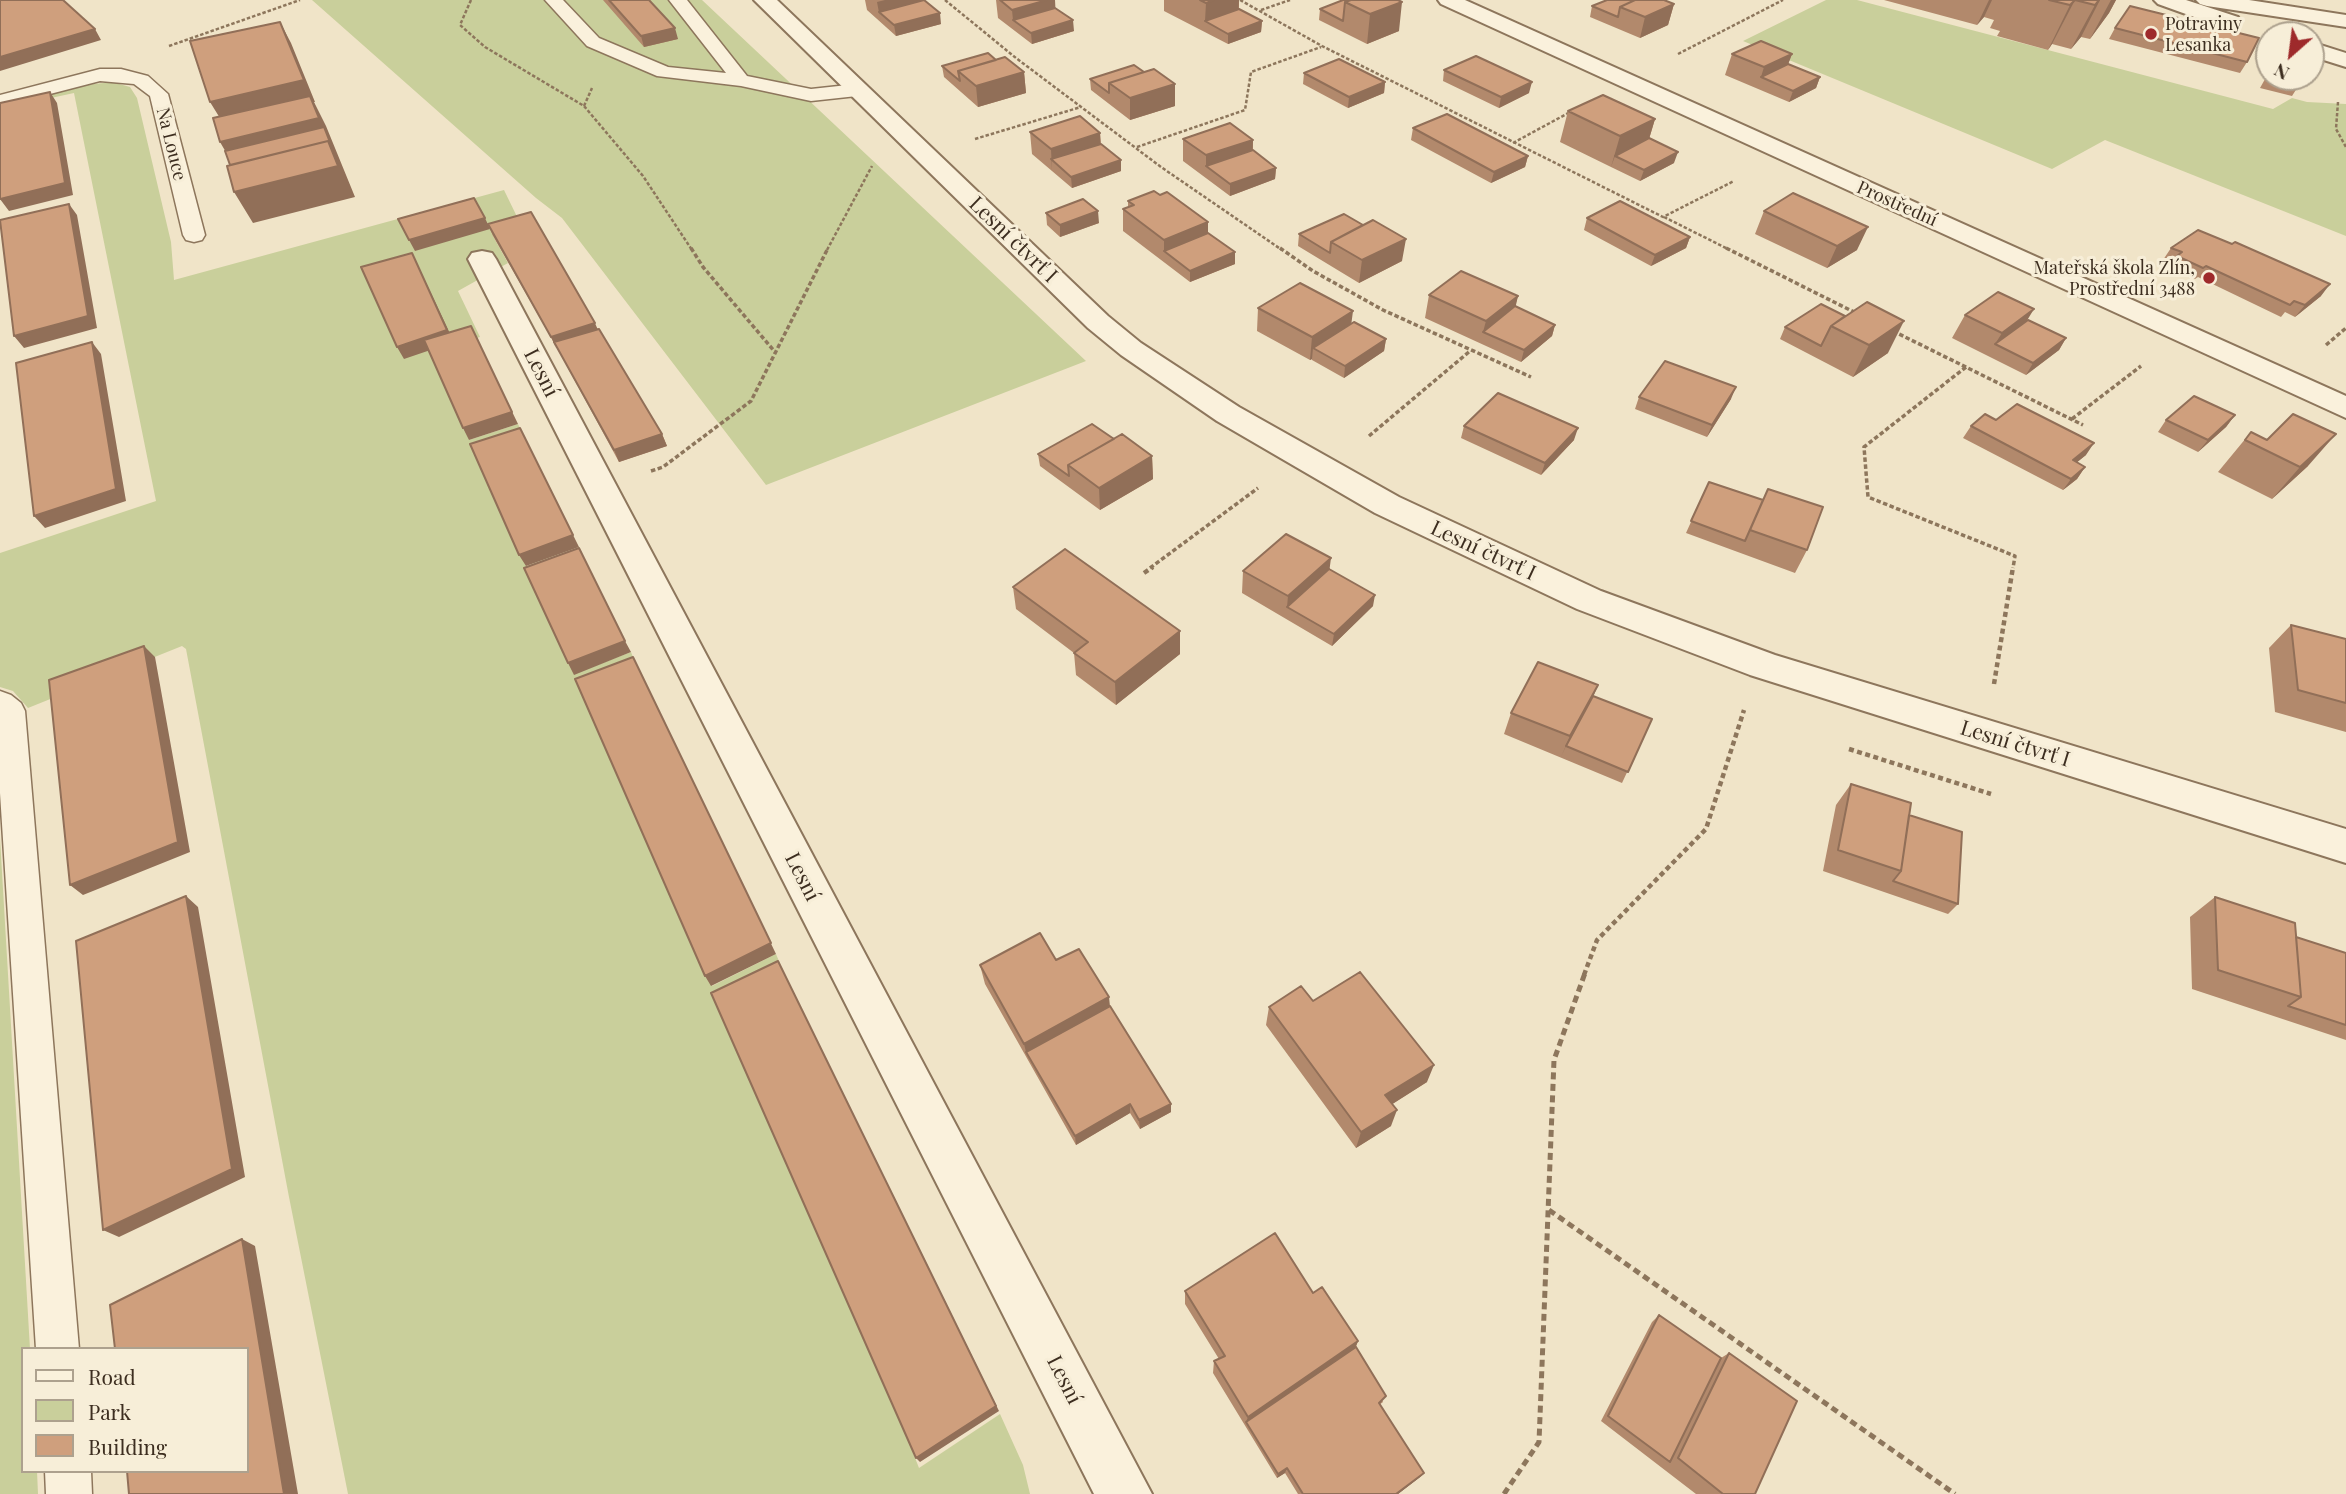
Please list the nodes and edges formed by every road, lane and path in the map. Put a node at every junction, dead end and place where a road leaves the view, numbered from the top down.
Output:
1 (300, 0) edge
2 (471, 0) edge
3 (554, 0) edge
4 (678, 0) edge
5 (765, 0) edge
6 (945, 0) edge
7 (1240, 0) edge
8 (1290, 0) edge
9 (1447, 0) edge
10 (1783, 0) edge
11 (2165, 0) edge
12 (2207, 0) edge
13 (1261, 10) junction
14 (2346, 21) edge
15 (2244, 26) dead end
16 (1322, 46) junction
17 (160, 49) dead end
18 (2325, 53) edge
19 (1673, 57) dead end
20 (2346, 60) edge
21 (741, 80) junction
22 (1626, 81) junction
23 (857, 90) junction
24 (2339, 97) dead end
25 (0, 101) edge
26 (1082, 107) junction
27 (2336, 129) junction
28 (898, 130) junction
29 (2346, 132) edge
30 (1513, 143) junction
31 (2346, 147) edge
32 (1137, 148) junction
33 (1787, 154) junction
34 (924, 155) junction
35 (1663, 217) junction
36 (194, 234) dead end
37 (482, 259) dead end
38 (1857, 313) edge
39 (1881, 325) edge
40 (2183, 334) junction
41 (1470, 351) junction
42 (775, 352) junction
43 (1966, 367) junction
44 (1531, 377) dead end
45 (2346, 408) edge
46 (2072, 419) junction
47 (2083, 425) dead end
48 (1364, 439) dead end
49 (1300, 457) junction
50 (600, 488) junction
51 (1144, 573) dead end
52 (0, 703) edge
53 (1737, 731) dead end
54 (1986, 736) junction
55 (2346, 846) edge
56 (1549, 1210) junction
57 (58, 1347) edge
58 (68, 1473) edge
59 (69, 1494) edge
60 (1124, 1494) edge
61 (1504, 1494) edge
62 (1955, 1494) edge

1 - 17 path
2 - 42 path
3 - 21 lane
4 - 21 lane
5 - 23 street, Lesní čtvrť I
6 - 26 path
7 - 13 path
8 - 13 path
9 - 22 street, Prostřední
10 - 19 path
11 - 15 street
12 - 14 street
13 - 16 path
16 - 30 path
16 - 32 path
18 - 20 street
21 - 23 lane
22 - 30 path
22 - 33 street, Prostřední
23 - 28 street, Lesní čtvrť I
24 - 27 path
25 - 36 lane, Na Louce
26 - 32 path
26 - 34 path
27 - 29 path
27 - 31 path
28 - 34 street, Lesní čtvrť I
28 - 42 path
30 - 35 path
32 - 41 path
33 - 35 path
33 - 40 street, Prostřední
34 - 49 street, Lesní čtvrť I
35 - 38 path
37 - 50 street, Lesní
39 - 43 path
40 - 45 street, Prostřední
40 - 46 path
41 - 44 path
41 - 48 path
42 - 50 path
43 - 46 path
43 - 54 path
46 - 47 path
49 - 51 path
49 - 54 street, Lesní čtvrť I
50 - 60 street, Lesní
52 - 57 lane
53 - 56 path
54 - 55 street, Lesní čtvrť I
56 - 61 path
56 - 62 path
58 - 59 lane

